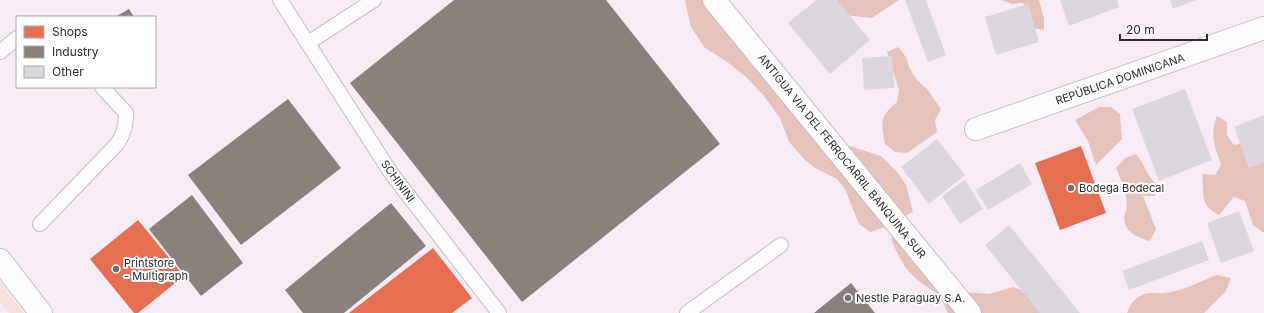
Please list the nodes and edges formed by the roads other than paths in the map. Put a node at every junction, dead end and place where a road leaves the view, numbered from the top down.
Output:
1 (280, 0) edge
2 (374, 0) edge
3 (714, 0) edge
4 (1264, 28) edge
5 (16, 39) edge
6 (308, 43) junction
7 (0, 52) edge
8 (103, 88) edge
9 (976, 129) dead end
10 (40, 224) dead end
11 (781, 245) dead end
12 (0, 260) edge
13 (41, 313) edge
14 (499, 313) edge
15 (687, 313) edge
16 (970, 313) edge

1 - 6 lane, SCHININI
2 - 6 lane
3 - 16 main road, ANTIGUA VIA DEL FERROCARRIL BANQUINA SUR
4 - 9 main road, REPÚBLICA DOMINICANA
5 - 7 lane
6 - 14 lane, SCHININI
8 - 10 lane
11 - 15 lane
12 - 13 main road

